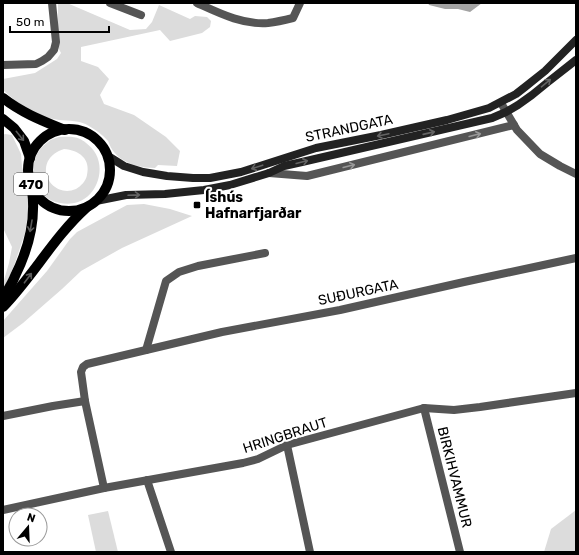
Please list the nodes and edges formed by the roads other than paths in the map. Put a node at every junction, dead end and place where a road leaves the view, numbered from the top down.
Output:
1 (52, 3) edge
2 (110, 3) edge
3 (196, 3) edge
4 (300, 3) edge
5 (141, 15) dead end
6 (576, 40) edge
7 (576, 60) edge
8 (3, 64) edge
9 (3, 98) edge
10 (501, 102) junction
11 (506, 112) junction
12 (3, 119) edge
13 (514, 125) junction
14 (65, 130) junction
15 (108, 156) junction
16 (30, 158) junction
17 (269, 173) junction
18 (576, 174) edge
19 (32, 188) junction
20 (92, 204) junction
21 (265, 253) dead end
22 (576, 258) edge
23 (3, 298) edge
24 (3, 307) edge
25 (146, 350) junction
26 (576, 393) edge
27 (85, 401) junction
28 (424, 408) junction
29 (3, 416) edge
30 (287, 446) junction
31 (147, 480) junction
32 (104, 488) junction
33 (3, 510) edge
34 (171, 552) edge
35 (310, 552) edge
36 (460, 552) edge

1 - 8 street
2 - 5 street
3 - 4 street
6 - 10 main road, STRANDGATA
11 -> 7 main road, STRANDGATA
9 - 14 main road, 470
10 - 11 street
10 -> 15 main road, STRANDGATA
11 - 13 street
17 -> 11 main road, STRANDGATA
12 -> 16 main road, 470
17 -> 13 street, STRANDGATA
13 - 18 street
14 - 15 main road, 470
14 - 16 main road, 470
15 - 20 main road
16 - 19 main road, 470
20 -> 17 main road, STRANDGATA
19 - 20 main road, 470
19 -> 23 main road, 470
24 -> 20 main road
21 - 25 street
22 - 25 street, SUÐURGATA
25 - 27 street, SUÐURGATA
26 - 28 street, HRINGBRAUT
27 - 29 street
27 - 32 street, SUÐURGATA
28 - 30 street, HRINGBRAUT
28 - 36 street, BIRKIHVAMMUR
30 - 31 street, HRINGBRAUT
30 - 35 street
31 - 32 street, HRINGBRAUT
31 - 34 street
32 - 33 street, HRINGBRAUT

